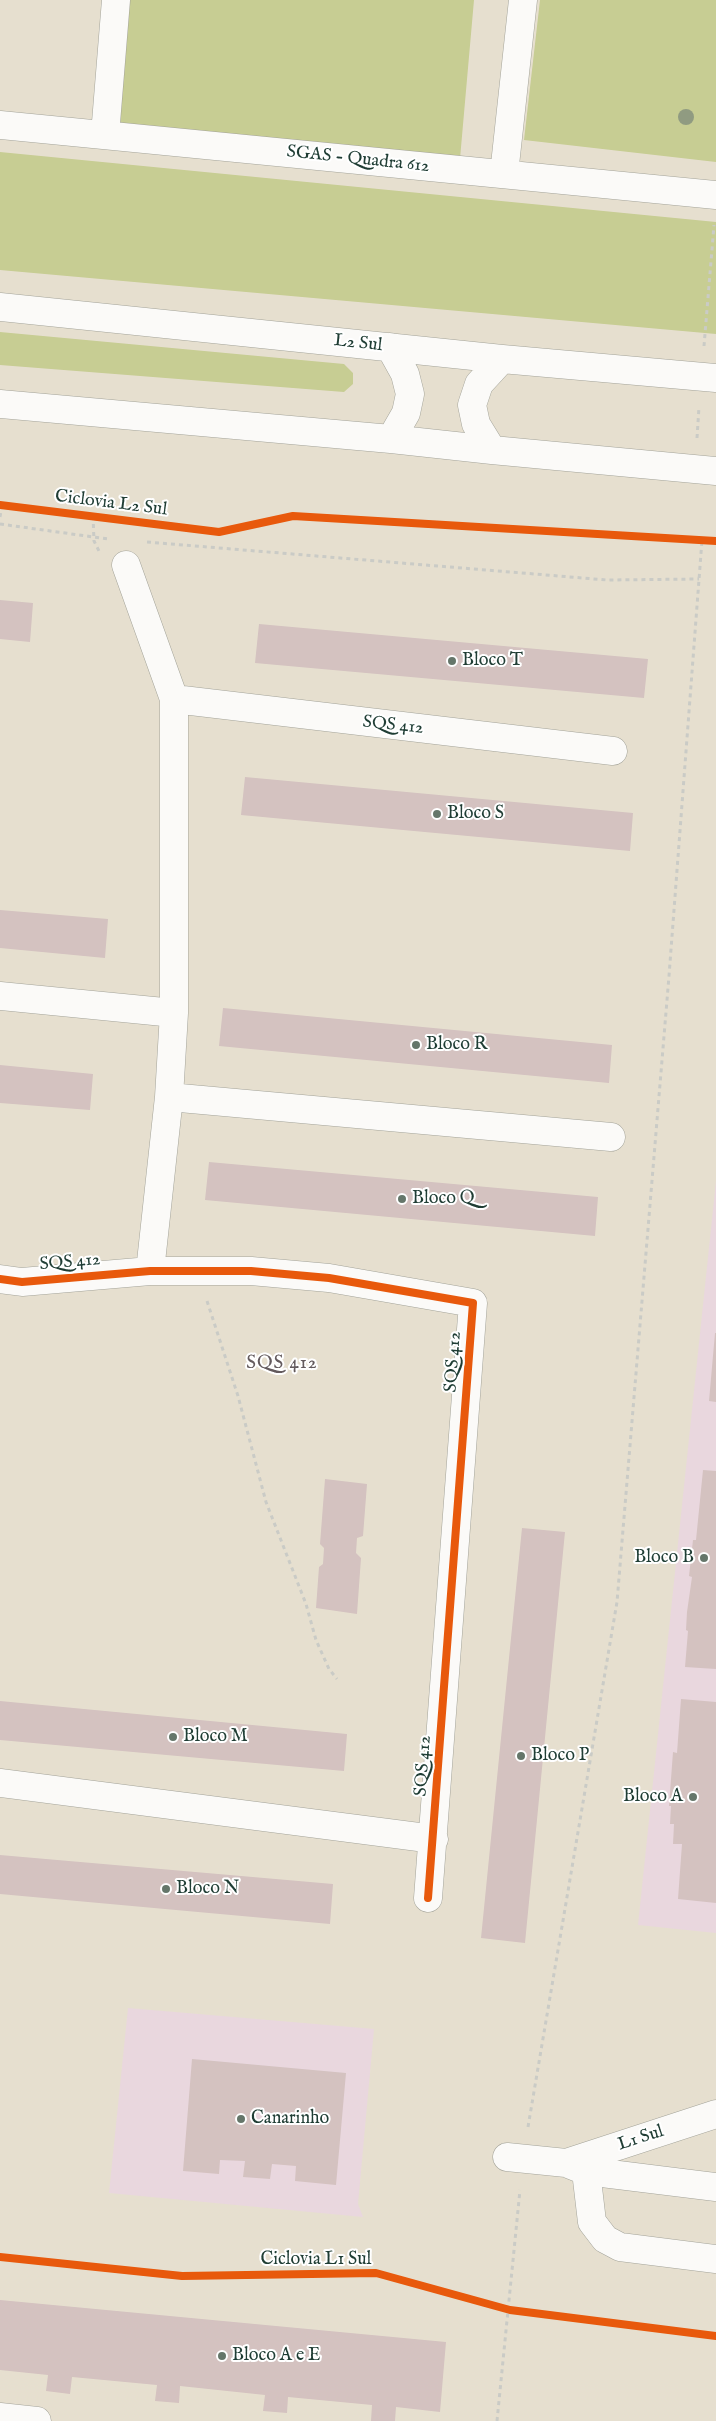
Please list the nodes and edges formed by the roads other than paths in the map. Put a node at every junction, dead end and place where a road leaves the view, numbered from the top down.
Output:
1 (116, 0) edge
2 (523, 0) edge
3 (0, 125) edge
4 (105, 135) junction
5 (504, 174) junction
6 (716, 195) edge
7 (0, 307) edge
8 (390, 347) junction
9 (502, 359) junction
10 (709, 378) edge
11 (0, 404) edge
12 (391, 439) junction
13 (492, 450) junction
14 (706, 470) edge
15 (126, 565) dead end
16 (174, 699) junction
17 (613, 750) dead end
18 (0, 996) edge
19 (174, 1013) junction
20 (169, 1097) junction
21 (612, 1137) dead end
22 (150, 1271) junction
23 (0, 1279) edge
24 (0, 1783) edge
25 (434, 1839) junction
26 (428, 1898) dead end
27 (716, 2114) edge
28 (515, 2159) road end
29 (576, 2167) junction
30 (716, 2188) edge
31 (716, 2259) edge
32 (0, 2417) edge
33 (37, 2421) edge

1 - 4 street
2 - 5 street
3 - 4 street, SGAS - Quadra 612
4 - 5 street, SGAS - Quadra 612
5 - 6 street, SGAS - Quadra 612
7 - 8 street, L2 Sul
8 - 9 street, L2 Sul
8 - 12 street
9 - 10 street, L2 Sul
9 - 13 street
11 - 12 street
12 - 13 street
13 - 14 street
15 - 16 street
16 - 17 street, SQS 412
16 - 19 street
18 - 19 street
19 - 20 street
20 - 21 street
20 - 22 street
22 - 23 street, SQS 412
22 - 25 street, SQS 412
24 - 25 street
25 - 26 street, SQS 412
27 - 29 street, L1 Sul
28 - 29 street, L1 Sul
29 - 30 street, L1 Sul
29 - 31 street
32 - 33 street

